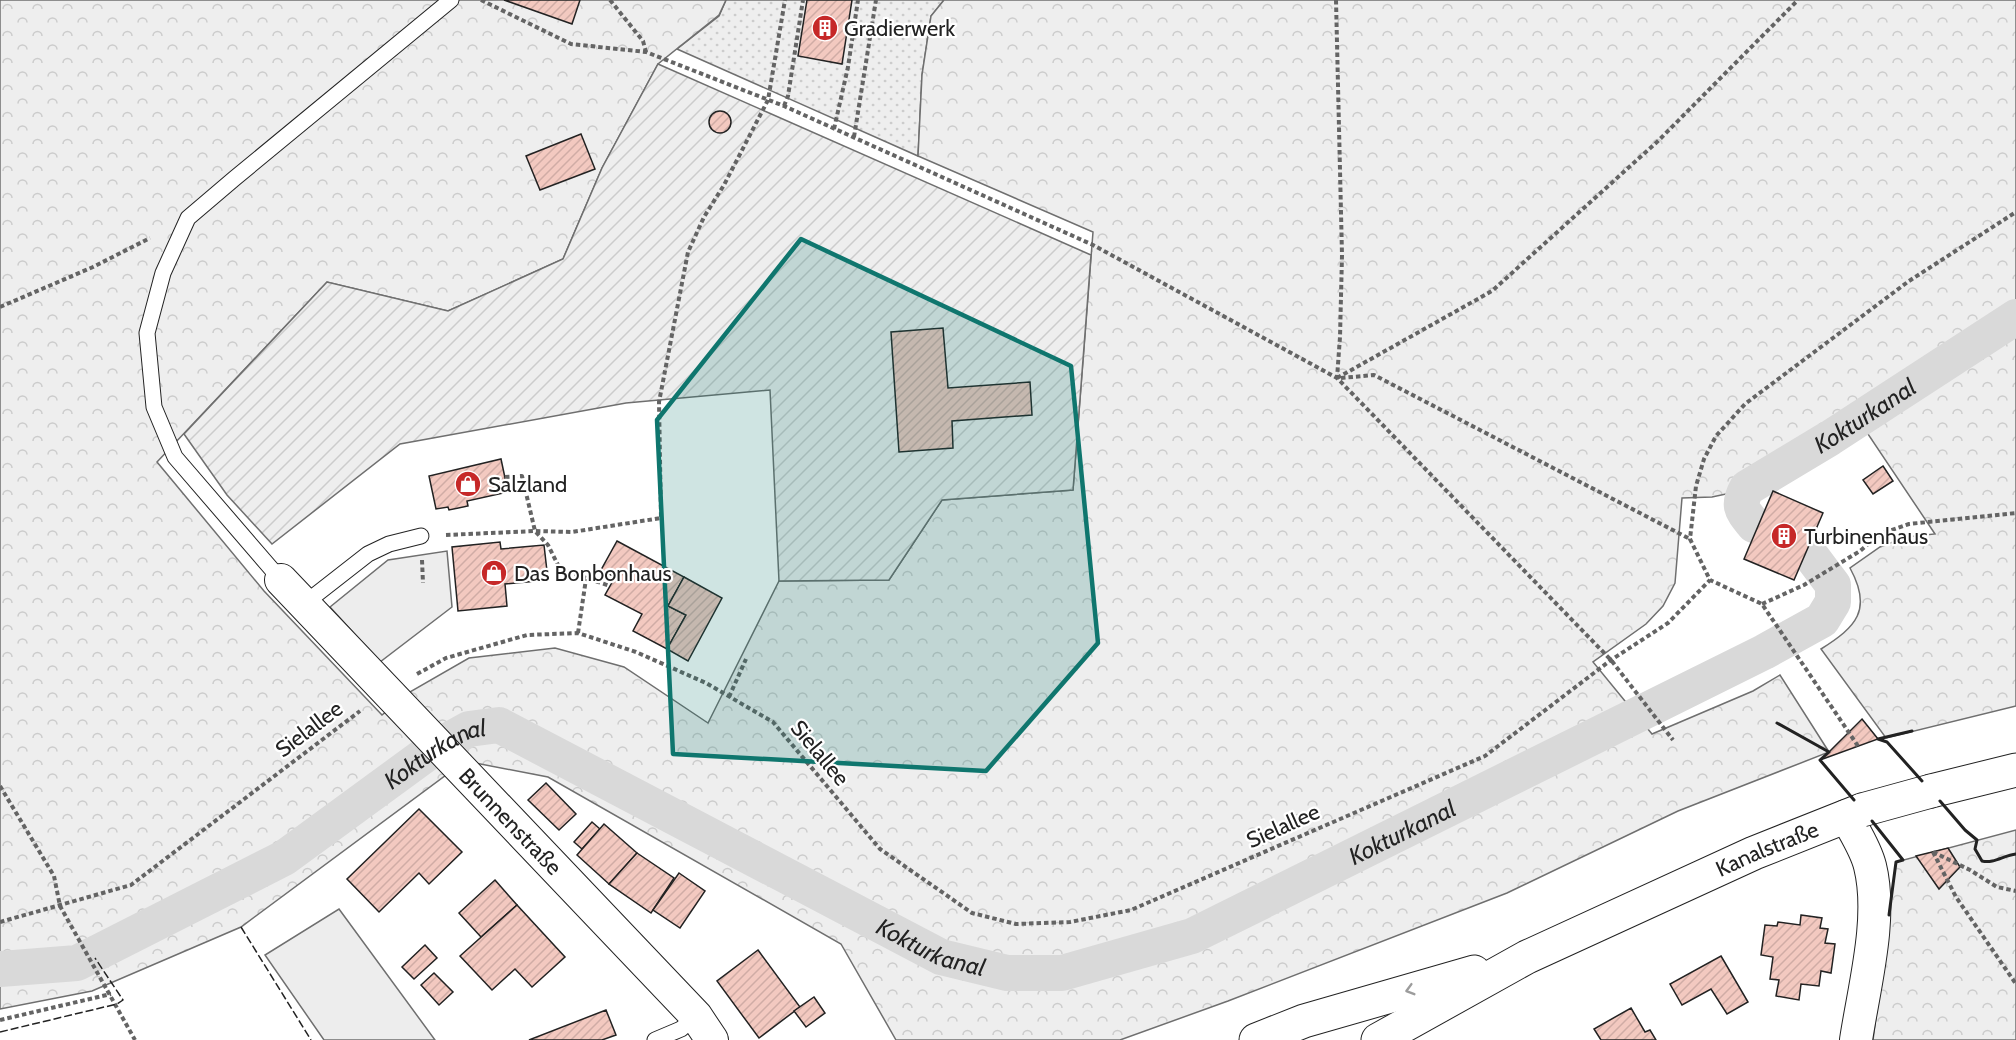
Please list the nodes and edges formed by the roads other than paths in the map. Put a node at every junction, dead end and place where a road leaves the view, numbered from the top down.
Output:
1 (451, 0) edge
2 (421, 536) road end
3 (281, 580) joint
4 (304, 604) junction
5 (2016, 771) edge
6 (1854, 813) junction
7 (1527, 957) junction
8 (704, 1028) edge
9 (662, 1039) edge
10 (1256, 1040) edge
11 (1378, 1040) edge
12 (1856, 1040) edge

1 - 3 lane
2 - 4 lane
3 - 4 street, Brunnenstraße
4 - 8 street, Brunnenstraße
5 - 6 main road, Kanalstraße, bridge
6 - 7 main road, Kanalstraße
6 - 12 street
7 -> 10 main road, Kanalstraße
7 - 11 main road, Kanalstraße
8 - 9 lane

